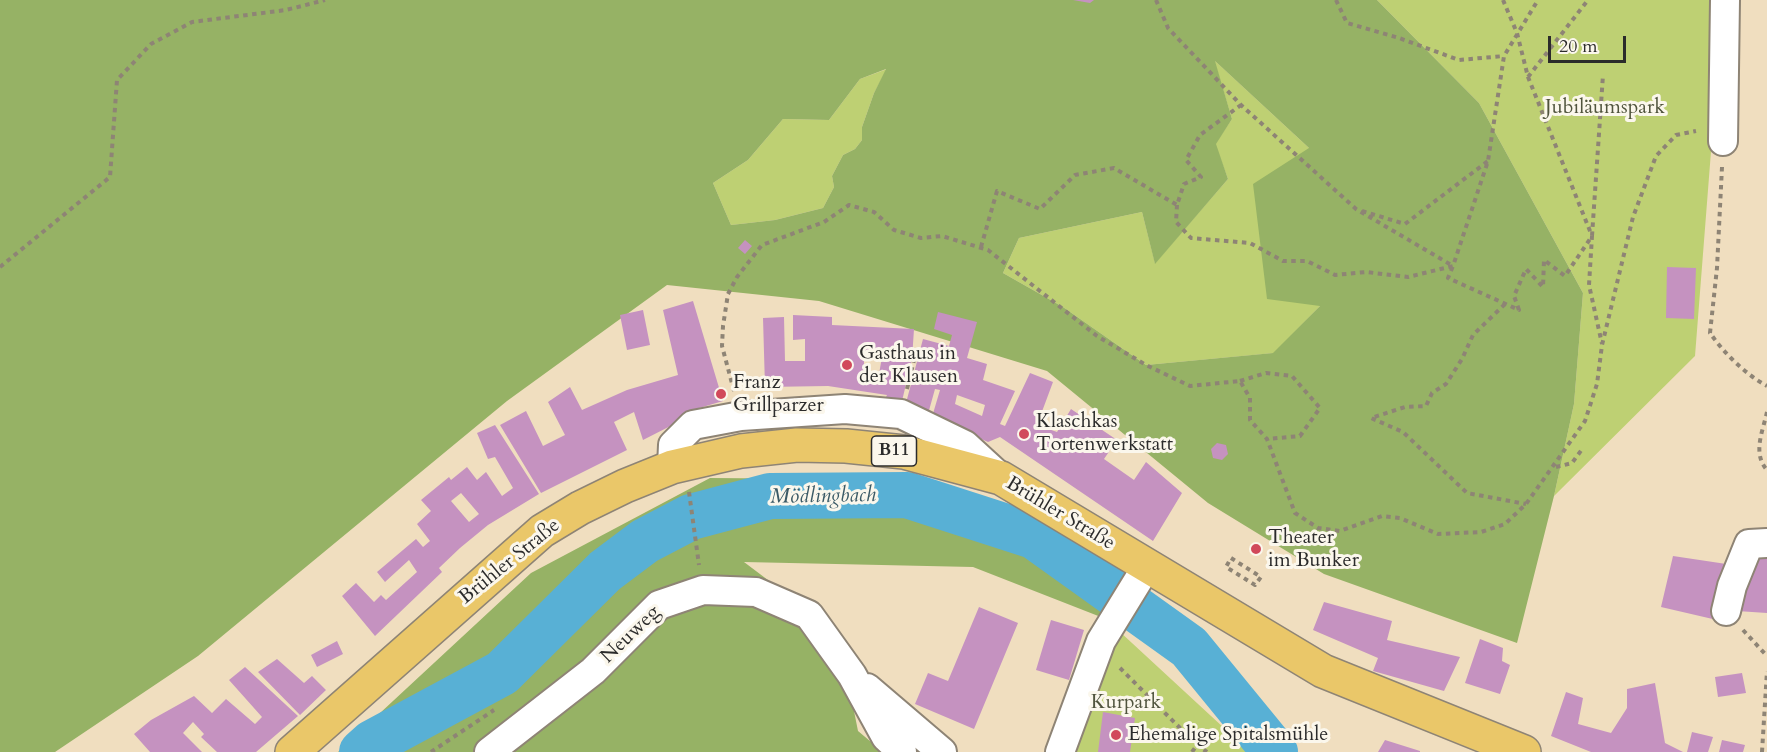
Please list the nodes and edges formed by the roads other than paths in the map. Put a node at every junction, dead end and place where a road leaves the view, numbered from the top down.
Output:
1 (1725, 0) edge
2 (1723, 141) road end
3 (680, 475) junction
4 (1001, 478) junction
5 (1767, 543) edge
6 (1139, 579) dead end
7 (1726, 611) road end
8 (852, 675) junction
9 (292, 752) edge
10 (489, 752) edge
11 (902, 752) edge
12 (942, 752) edge
13 (1060, 752) edge
14 (1524, 752) edge

1 - 2 street
3 - 4 main road, Brühler Straße / B11
3 - 4 street
3 - 9 main road, Brühler Straße / B11
4 - 14 main road, Brühler Straße / B11
5 - 7 street
6 - 13 street
8 - 10 street, Neuweg
8 - 11 street, Neuweg
8 - 12 street

